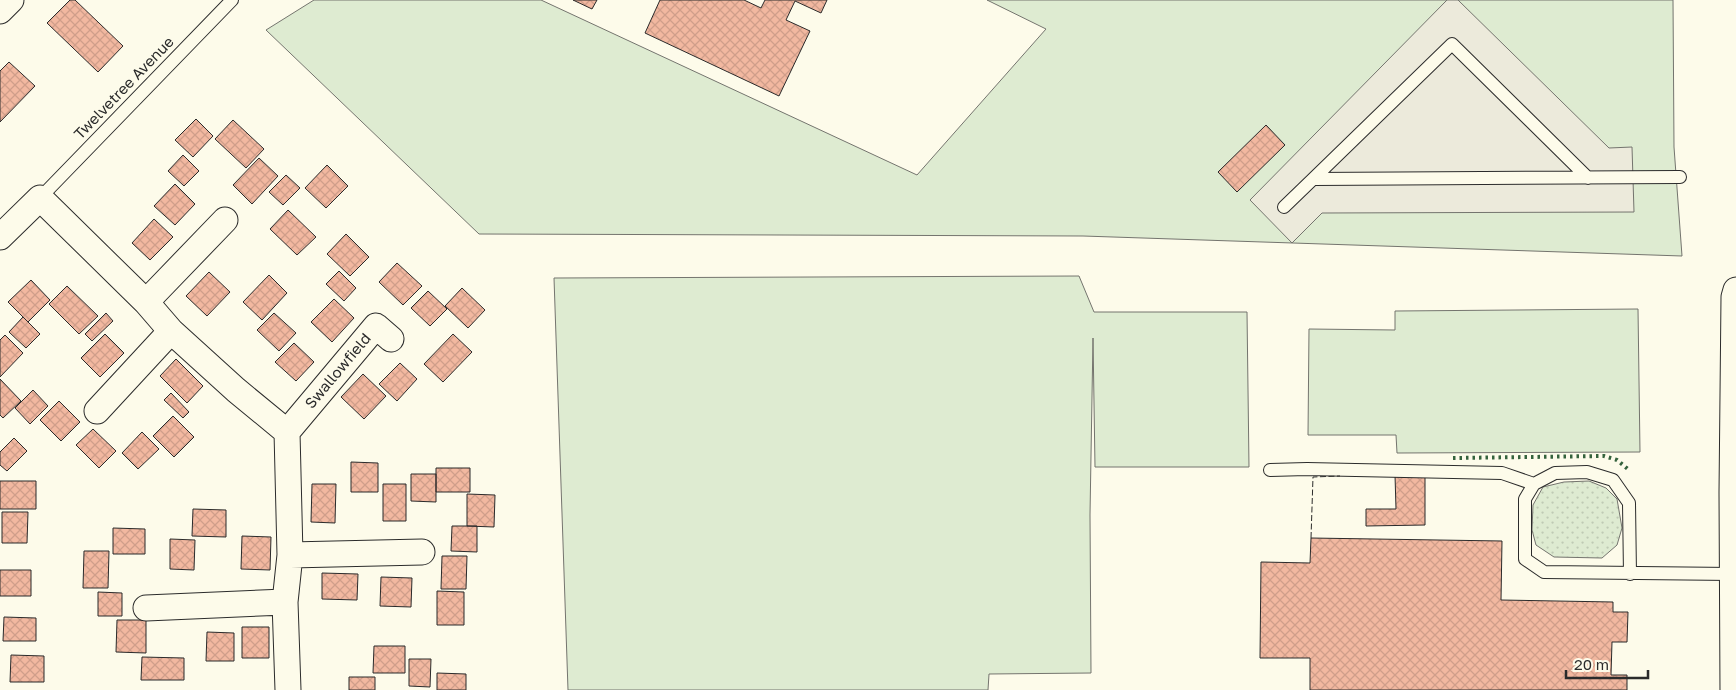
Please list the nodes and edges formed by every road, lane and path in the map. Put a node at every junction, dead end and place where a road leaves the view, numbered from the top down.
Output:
1 (11, 0) edge
2 (232, 0) edge
3 (0, 12) edge
4 (1680, 177) dead end
5 (1588, 178) junction
6 (1313, 179) junction
7 (40, 198) junction
8 (1284, 208) dead end
9 (225, 220) dead end
10 (0, 238) edge
11 (1736, 290) edge
12 (146, 302) junction
13 (171, 331) junction
14 (390, 339) dead end
15 (97, 411) dead end
16 (287, 432) junction
17 (1270, 470) dead end
18 (1534, 484) junction
19 (422, 552) dead end
20 (290, 555) junction
21 (1630, 574) junction
22 (1732, 574) junction
23 (285, 602) junction
24 (146, 608) dead end
25 (288, 690) edge
26 (1733, 690) edge

1 - 3 street
2 - 7 lane, Twelvetree Avenue
4 - 5 lane
5 - 6 lane
5 - 6 lane
6 - 8 lane
7 - 10 street
7 - 12 street
9 - 12 street
11 - 22 street
12 - 13 street
13 - 15 street
13 - 16 street
14 - 16 street, Swallowfield
16 - 20 street
17 - 18 lane
18 - 21 lane
18 - 21 lane
19 - 20 street
20 - 23 street
21 - 22 lane
22 - 26 street
23 - 24 street
23 - 25 street

